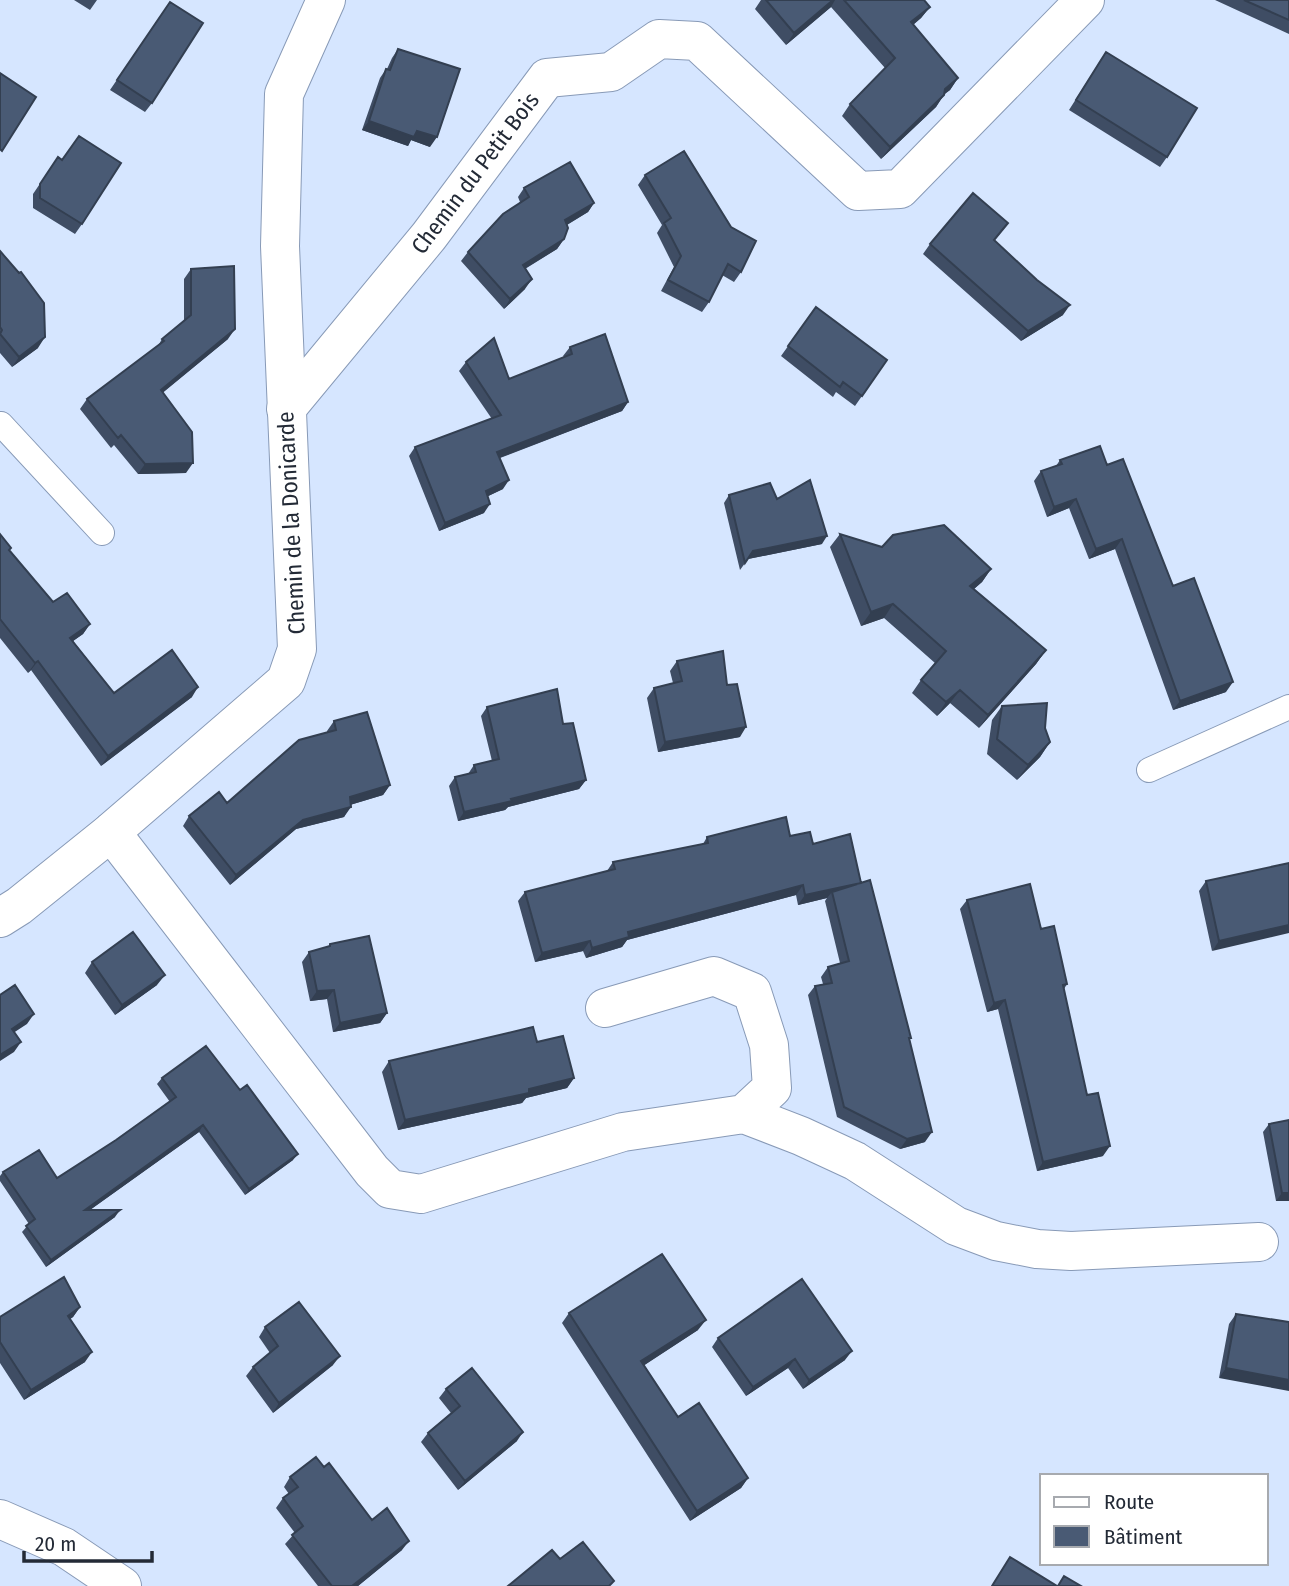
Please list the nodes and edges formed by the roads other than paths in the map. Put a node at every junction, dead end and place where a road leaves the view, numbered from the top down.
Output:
1 (326, 0) edge
2 (1085, 0) edge
3 (286, 409) junction
4 (1, 424) edge
5 (102, 533) dead end
6 (1289, 707) edge
7 (1149, 770) dead end
8 (111, 832) junction
9 (0, 918) edge
10 (605, 1008) dead end
11 (744, 1114) junction
12 (1259, 1242) dead end
13 (0, 1519) edge
14 (122, 1586) edge

1 - 3 street, Chemin de la Donicarde
2 - 3 street, Chemin du Petit Bois
3 - 8 street, Chemin de la Donicarde
4 - 5 lane
6 - 7 lane
8 - 9 street, Chemin de la Donicarde
8 - 11 street
10 - 11 street
11 - 12 street
13 - 14 street

